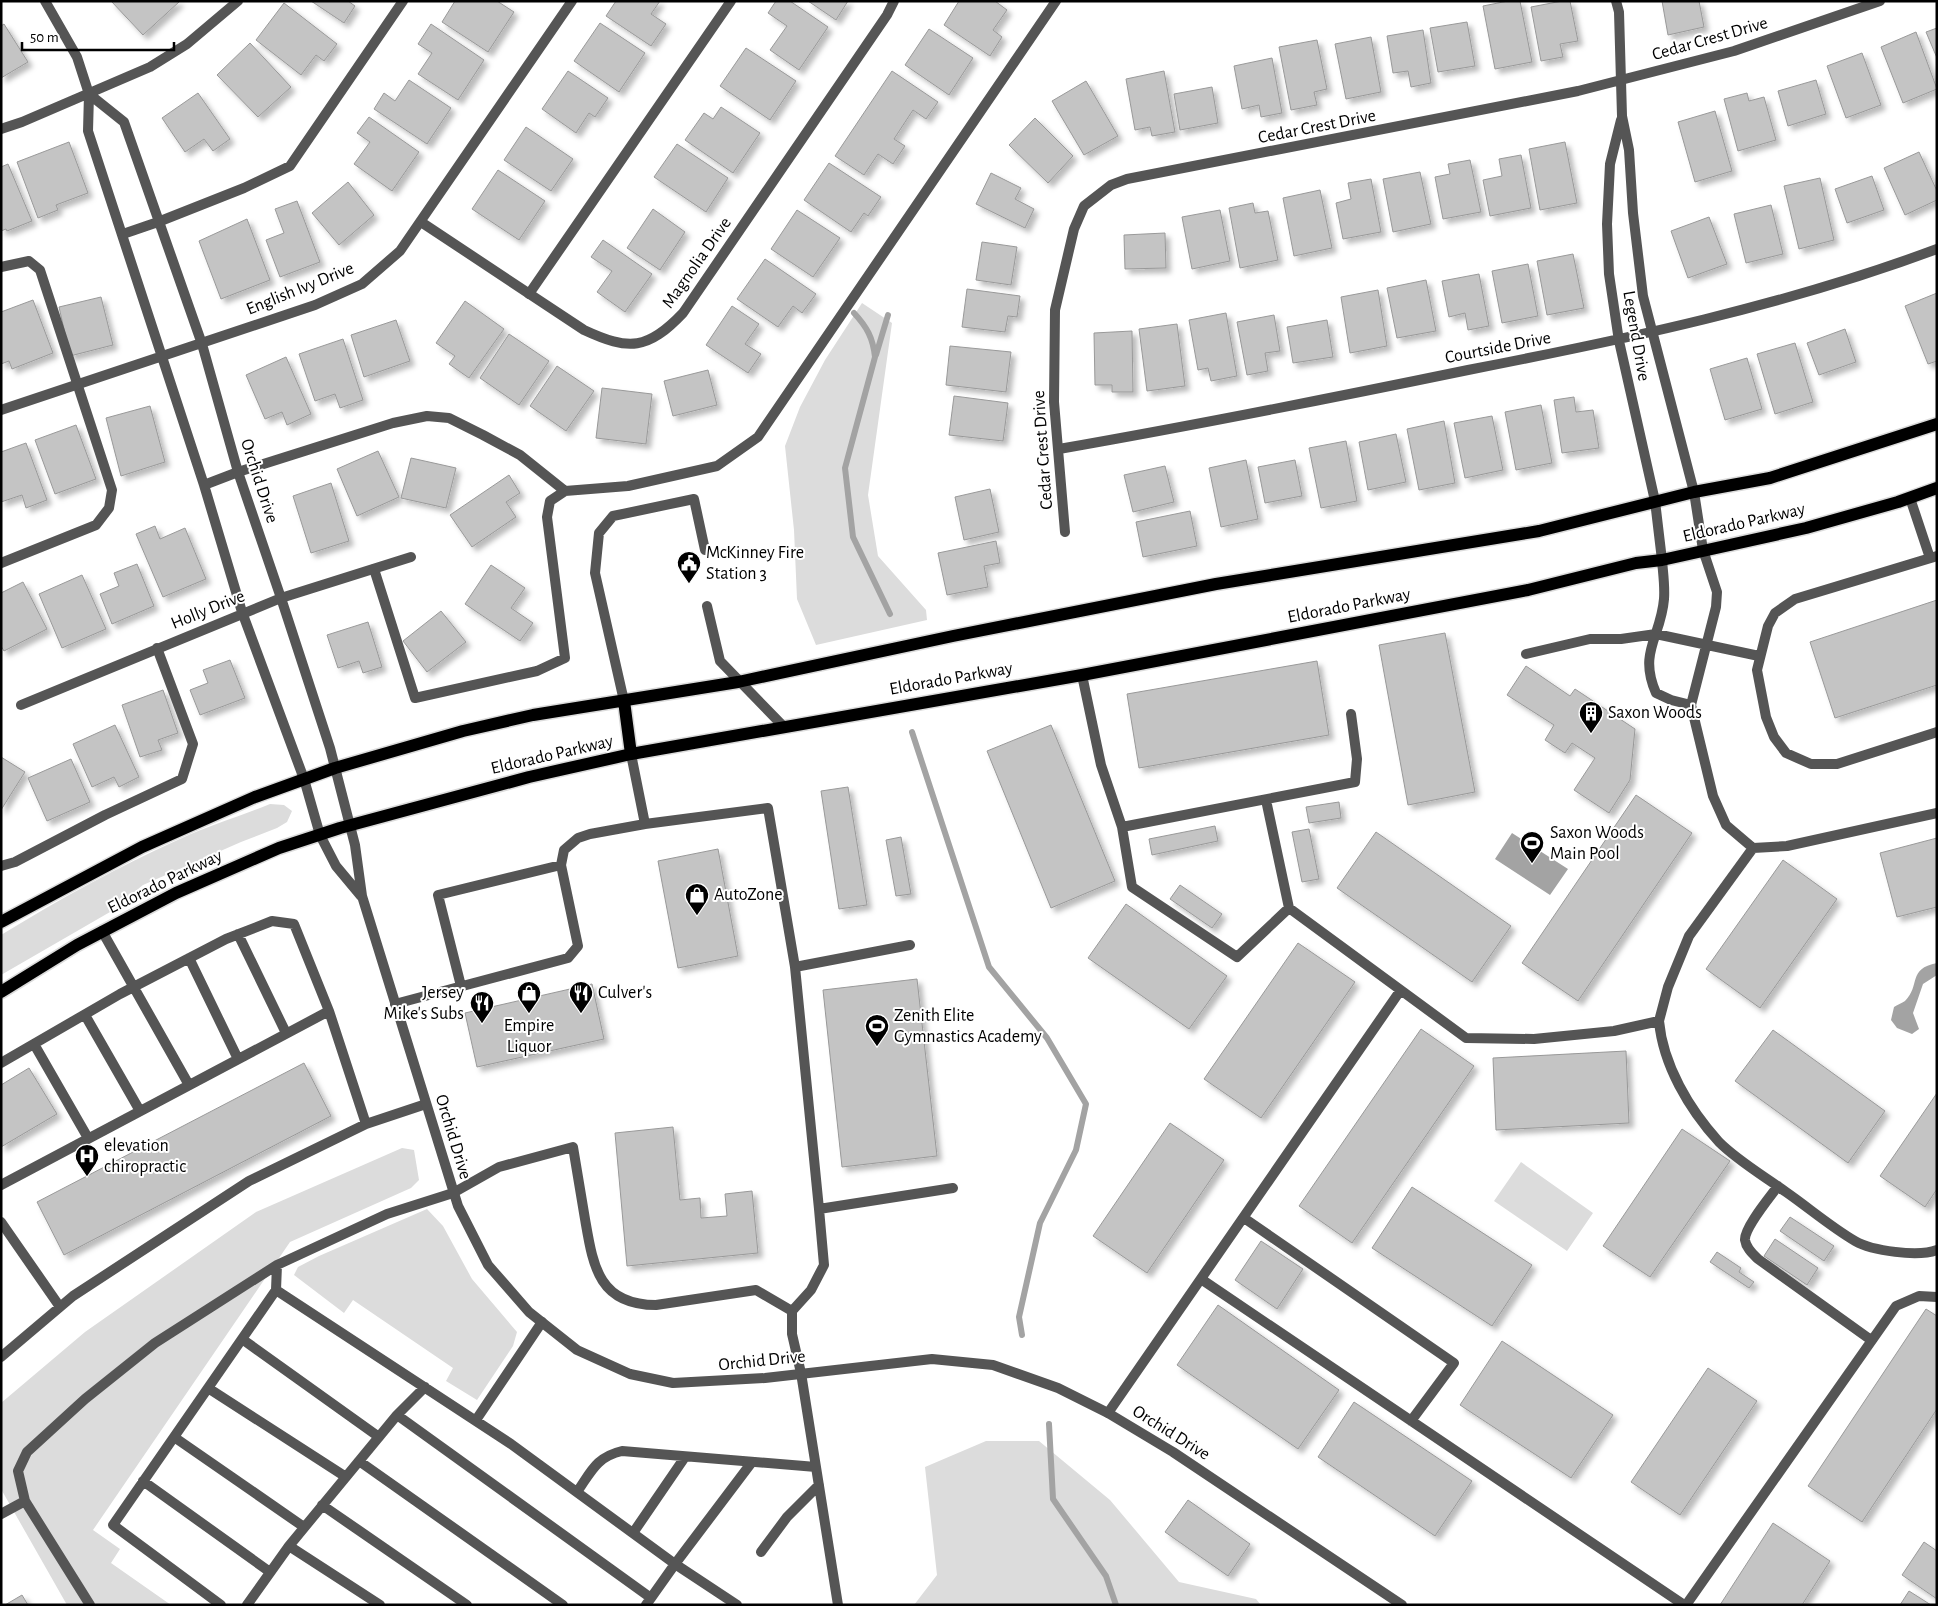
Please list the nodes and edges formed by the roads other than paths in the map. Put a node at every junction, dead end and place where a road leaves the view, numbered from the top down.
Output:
1 (45, 1) edge
2 (238, 1) edge
3 (403, 1) edge
4 (572, 1) edge
5 (732, 1) edge
6 (894, 1) edge
7 (1056, 1) edge
8 (1616, 1) edge
9 (1880, 1) edge
10 (1620, 81) junction
11 (89, 94) junction
12 (1622, 116) junction
13 (1, 129) edge
14 (158, 222) junction
15 (420, 222) junction
16 (123, 234) junction
17 (1937, 249) edge
18 (1, 267) edge
19 (529, 294) junction
20 (1652, 333) junction
21 (1618, 341) junction
22 (202, 344) junction
23 (160, 358) junction
24 (78, 385) junction
25 (1, 410) edge
26 (1937, 424) edge
27 (1059, 449) junction
28 (238, 472) junction
29 (204, 485) junction
30 (1937, 488) edge
31 (566, 491) junction
32 (1694, 492) junction
33 (1910, 498) junction
34 (1655, 501) junction
35 (1065, 532) dead end
36 (706, 550) dead end
37 (1703, 550) junction
38 (411, 557) dead end
39 (1933, 557) edge
40 (1662, 560) junction
41 (1, 563) edge
42 (374, 569) junction
43 (282, 598) junction
44 (707, 606) dead end
45 (242, 612) junction
46 (1656, 634) junction
47 (1708, 646) junction
48 (157, 648) junction
49 (1526, 654) dead end
50 (1759, 656) junction
51 (1082, 675) junction
52 (738, 682) junction
53 (624, 700) junction
54 (21, 705) dead end
55 (1691, 705) junction
56 (1351, 714) dead end
57 (784, 727) junction
58 (1937, 732) edge
59 (631, 754) junction
60 (335, 768) junction
61 (304, 779) junction
62 (1266, 800) junction
63 (1937, 813) edge
64 (645, 824) junction
65 (350, 825) junction
66 (1122, 827) junction
67 (320, 835) junction
68 (1753, 848) junction
69 (561, 864) junction
70 (1, 866) edge
71 (362, 896) junction
72 (1289, 908) junction
73 (1, 922) edge
74 (102, 931) junction
75 (238, 934) junction
76 (910, 945) dead end
77 (189, 958) junction
78 (795, 967) junction
79 (461, 986) junction
80 (134, 987) junction
81 (1400, 991) junction
82 (1, 992) edge
83 (395, 1004) junction
84 (330, 1011) junction
85 (85, 1014) junction
86 (1660, 1021) junction
87 (286, 1034) junction
88 (34, 1044) junction
89 (238, 1059) junction
90 (1, 1063) edge
91 (189, 1085) junction
92 (426, 1104) junction
93 (140, 1111) junction
94 (366, 1124) junction
95 (88, 1138) junction
96 (1, 1185) edge
97 (1778, 1186) junction
98 (953, 1188) dead end
99 (453, 1192) junction
100 (819, 1209) junction
101 (1244, 1218) junction
102 (1, 1222) edge
103 (1937, 1250) edge
104 (277, 1265) junction
105 (1201, 1279) junction
106 (276, 1290) junction
107 (1937, 1297) edge
108 (60, 1307) junction
109 (792, 1311) junction
110 (542, 1322) junction
111 (242, 1340) junction
112 (1872, 1340) junction
113 (1, 1357) edge
114 (801, 1373) junction
115 (425, 1387) junction
116 (208, 1388) junction
117 (1108, 1413) junction
118 (398, 1415) junction
119 (476, 1420) junction
120 (1412, 1421) junction
121 (174, 1437) junction
122 (379, 1437) junction
123 (686, 1457) junction
124 (359, 1461) junction
125 (752, 1462) junction
126 (816, 1467) junction
127 (346, 1477) junction
128 (144, 1481) junction
129 (819, 1484) junction
130 (577, 1492) junction
131 (25, 1500) junction
132 (322, 1505) junction
133 (1, 1514) edge
134 (304, 1527) junction
135 (633, 1533) junction
136 (289, 1546) junction
137 (761, 1552) dead end
138 (675, 1564) junction
139 (270, 1572) junction
140 (649, 1601) edge
141 (90, 1605) edge
142 (221, 1605) edge
143 (247, 1605) edge
144 (380, 1605) edge
145 (467, 1605) edge
146 (563, 1605) edge
147 (737, 1605) edge
148 (838, 1605) edge
149 (1402, 1605) edge
150 (1685, 1605) edge

1 - 11 street, Orchid Drive
2 - 11 street
3 - 14 street
4 - 15 street, English Ivy Drive
5 - 19 street
6 - 19 street, Magnolia Drive
7 - 31 street
8 - 10 street, Legend Drive
9 - 10 street, Cedar Crest Drive
10 - 12 street, Legend Drive
10 - 27 street, Cedar Crest Drive
11 - 13 street
11 - 14 street, Orchid Drive
11 - 16 street, Orchid Drive
12 - 20 street, Legend Drive
12 - 21 street, Legend Drive
14 - 16 street
14 - 22 street, Orchid Drive
15 - 19 street, Magnolia Drive
15 - 22 street, English Ivy Drive
16 - 23 street, Orchid Drive
17 - 20 street, Courtside Drive
18 - 24 street
20 - 21 street, Courtside Drive
20 - 32 street, Legend Drive
21 - 27 street, Courtside Drive
21 - 34 street, Legend Drive
22 - 23 street, English Ivy Drive
22 - 28 street, Orchid Drive
23 - 24 street, English Ivy Drive
23 - 29 street, Orchid Drive
24 - 25 street, English Ivy Drive
24 - 41 street
26 - 32 main road
27 - 35 street, Cedar Crest Drive
28 - 29 street
28 - 31 street
28 - 43 street, Orchid Drive
29 - 45 street, Orchid Drive
30 - 33 main road, Eldorado Parkway
31 - 42 street
32 - 34 main road
32 - 37 street, Legend Drive
33 - 37 main road, Eldorado Parkway
33 - 39 street
34 - 40 street, Legend Drive
34 - 52 main road
36 - 53 street
37 - 40 main road, Eldorado Parkway
37 - 47 street, Legend Drive
38 - 42 street, Holly Drive
39 - 50 street
40 - 46 street, Legend Drive
40 - 51 main road, Eldorado Parkway
42 - 43 street, Holly Drive
43 - 45 street, Holly Drive
43 - 60 street, Orchid Drive
44 - 52 street
45 - 48 street, Holly Drive
45 - 61 street, Orchid Drive
46 - 47 street
46 - 49 street
46 - 55 street, Legend Drive
47 - 50 street
47 - 55 street, Legend Drive
48 - 54 street, Holly Drive
48 - 70 street
50 - 58 street
51 - 57 main road, Eldorado Parkway
51 - 66 street
52 - 53 main road
52 - 57 street
53 - 59 main road
53 - 60 main road
55 - 68 street
56 - 62 street
57 - 59 main road, Eldorado Parkway
59 - 64 street
59 - 65 main road, Eldorado Parkway
60 - 61 main road
60 - 65 street, Orchid Drive
61 - 67 street, Orchid Drive
61 - 73 main road
62 - 66 street
62 - 72 street
63 - 68 street
64 - 69 street
64 - 78 street
65 - 67 main road, Eldorado Parkway
65 - 71 street, Orchid Drive
66 - 72 street
67 - 71 street, Orchid Drive
67 - 74 main road, Eldorado Parkway
68 - 86 street
69 - 79 street
69 - 79 street
71 - 83 street, Orchid Drive
72 - 81 street
74 - 80 street
74 - 82 main road, Eldorado Parkway
75 - 77 street
75 - 84 street
75 - 87 street
76 - 78 street
77 - 80 street
77 - 89 street
78 - 100 street
79 - 83 street
80 - 85 street
80 - 91 street
81 - 86 street
81 - 101 street
83 - 92 street, Orchid Drive
84 - 87 street
84 - 94 street
85 - 88 street
85 - 93 street
86 - 97 street
87 - 89 street
88 - 90 street
88 - 95 street
89 - 91 street
91 - 93 street
92 - 94 street
92 - 99 street, Orchid Drive
93 - 95 street
94 - 108 street
95 - 96 street
97 - 103 street
97 - 112 street
98 - 100 street
99 - 104 street
99 - 109 street
99 - 110 street, Orchid Drive
100 - 109 street
101 - 105 street
101 - 120 street
102 - 108 street
104 - 106 street
104 - 131 street
105 - 117 street
105 - 120 street
106 - 111 street
106 - 115 street
107 - 112 street
108 - 113 street
109 - 114 street
110 - 114 street, Orchid Drive
110 - 119 street
111 - 116 street
111 - 122 street
112 - 150 street
114 - 117 street, Orchid Drive
114 - 126 street
115 - 118 street
115 - 119 street
116 - 121 street
116 - 127 street
117 - 149 street, Orchid Drive
118 - 122 street
118 - 140 street
119 - 130 street
120 - 150 street
121 - 128 street
121 - 134 street
122 - 124 street
123 - 125 street
123 - 130 street
123 - 135 street
124 - 127 street
124 - 146 street
125 - 126 street
125 - 138 street
126 - 129 street
127 - 132 street
128 - 139 street
128 - 142 street
129 - 137 street
129 - 148 street
130 - 135 street
131 - 133 street
131 - 141 street
132 - 134 street
132 - 145 street
134 - 136 street
135 - 138 street
136 - 139 street
136 - 144 street
138 - 140 street
138 - 147 street
139 - 143 street

